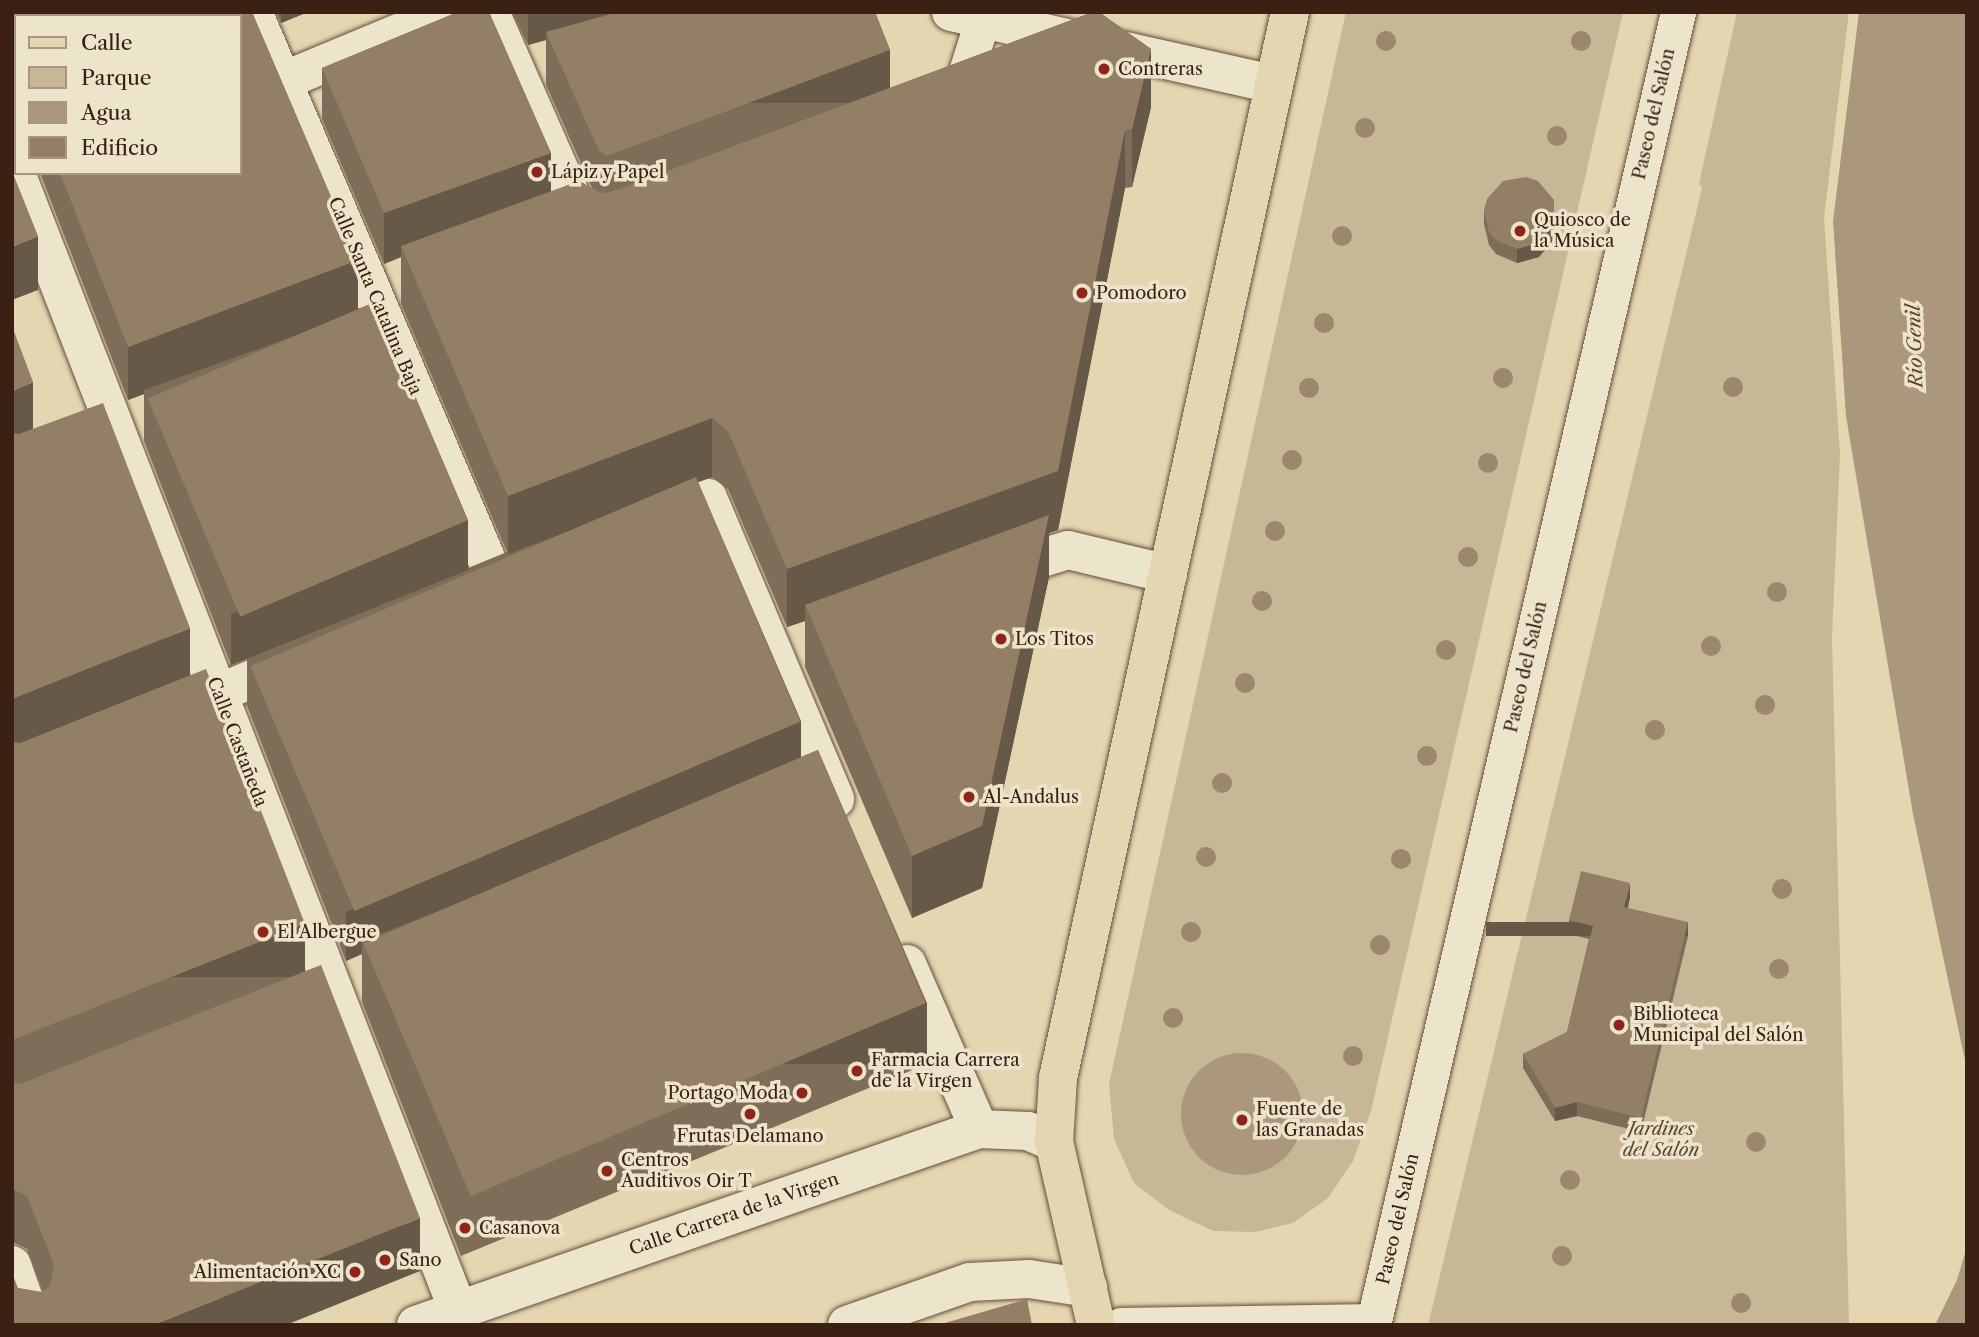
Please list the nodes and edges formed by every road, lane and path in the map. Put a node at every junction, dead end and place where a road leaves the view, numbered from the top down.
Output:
1 (449, 12) edge
2 (490, 12) edge
3 (1290, 12) edge
4 (1678, 12) edge
5 (966, 17) edge
6 (253, 35) edge
7 (555, 61) edge
8 (517, 71) junction
9 (283, 82) junction
10 (1274, 84) junction
11 (921, 113) edge
12 (17, 175) edge
13 (528, 234) edge
14 (412, 277) edge
15 (380, 308) junction
16 (348, 340) edge
17 (154, 414) edge
18 (115, 429) junction
19 (77, 443) edge
20 (620, 532) edge
21 (533, 565) edge
22 (1168, 574) junction
23 (495, 579) junction
24 (972, 582) edge
25 (457, 595) edge
26 (808, 642) edge
27 (332, 647) edge
28 (772, 656) junction
29 (218, 693) junction
30 (128, 729) edge
31 (828, 783) junction
32 (790, 799) edge
33 (850, 832) edge
34 (892, 930) edge
35 (372, 974) edge
36 (334, 990) junction
37 (295, 1005) edge
38 (979, 1129) junction
39 (1054, 1142) junction
40 (12, 1265) edge
41 (1088, 1288) junction
42 (458, 1310) junction
43 (1374, 1323) edge
44 (33, 1325) edge
45 (416, 1325) edge
46 (847, 1325) edge
47 (1096, 1325) edge
48 (1121, 1325) edge

1 - 9 street
2 - 8 street
3 - 10 main road
4 - 43 street, Paseo del Salón
5 - 10 street
5 - 11 street
6 - 9 street, Calle Santa Catalina Baja
7 - 8 street
8 - 13 street
9 - 15 street, Calle Santa Catalina Baja
10 - 22 main road
12 - 18 street, Calle Castañeda
14 - 15 street
15 - 16 street
15 - 23 street, Calle Santa Catalina Baja
17 - 18 street
18 - 19 street
18 - 29 street, Calle Castañeda
20 - 28 street
21 - 23 street
22 - 24 street
22 - 39 main road
23 - 25 street
26 - 28 street
27 - 29 street
28 - 31 street
29 - 30 street
29 - 36 street, Calle Castañeda
31 - 32 street
31 - 33 street
34 - 38 street
35 - 36 street
36 - 37 street
36 - 42 street, Calle Castañeda
38 - 39 street, Calle Carrera de la Virgen
38 - 42 street, Calle Carrera de la Virgen
39 - 41 main road
40 - 44 street
41 - 46 street
41 - 47 main road
42 - 45 street, Calle Carrera de la Virgen
43 - 48 street, Paseo del Salón

